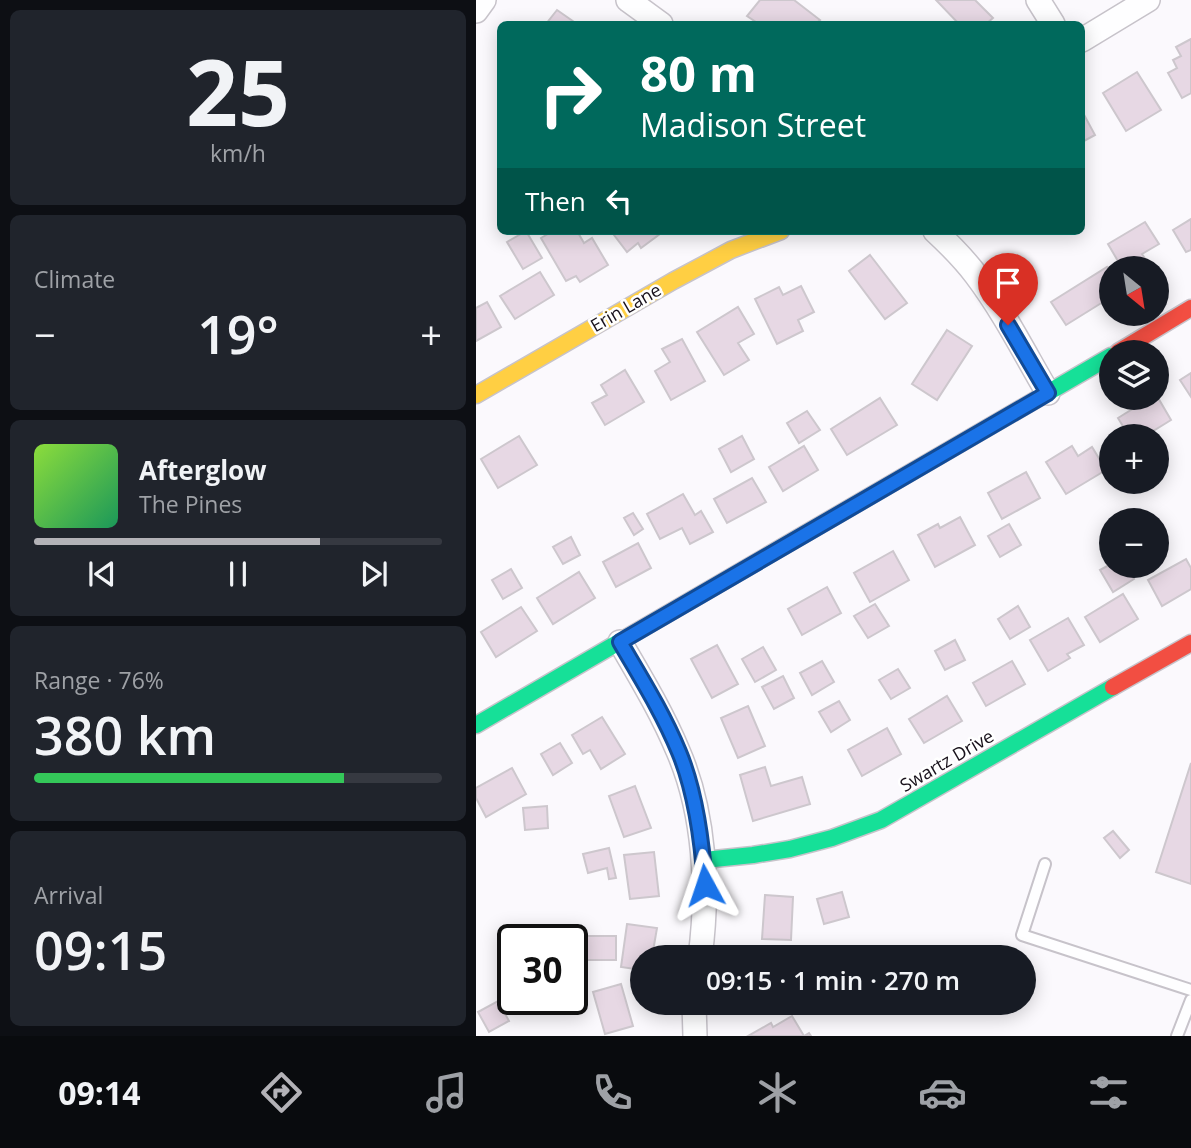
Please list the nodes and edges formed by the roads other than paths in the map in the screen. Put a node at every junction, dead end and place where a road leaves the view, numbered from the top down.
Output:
1 (484, 0) edge
2 (628, 0) edge
3 (1038, 0) edge
4 (1148, 0) edge
5 (476, 11) edge
6 (657, 21) edge
7 (1051, 21) edge
8 (1085, 38) edge
9 (770, 235) edge
10 (939, 235) edge
11 (1191, 308) edge
12 (1138, 340) edge
13 (1099, 363) edge
14 (1048, 393) junction
15 (476, 395) edge
16 (620, 642) junction
17 (1191, 643) edge
18 (476, 725) edge
19 (704, 860) junction
20 (1045, 864) dead end
21 (702, 945) edge
22 (1191, 990) edge
23 (1191, 1000) edge
24 (694, 1015) edge
25 (695, 1036) edge
26 (1177, 1036) edge

1 - 5 street
2 - 6 street
3 - 7 street
4 - 8 street
9 - 15 street, Erin Lane
10 - 14 street
11 - 12 street
13 - 14 street
14 - 16 street
16 - 18 street
16 - 19 street
17 - 19 street, Swartz Drive
19 - 21 street
20 - 22 lane
23 - 26 lane
24 - 25 street

